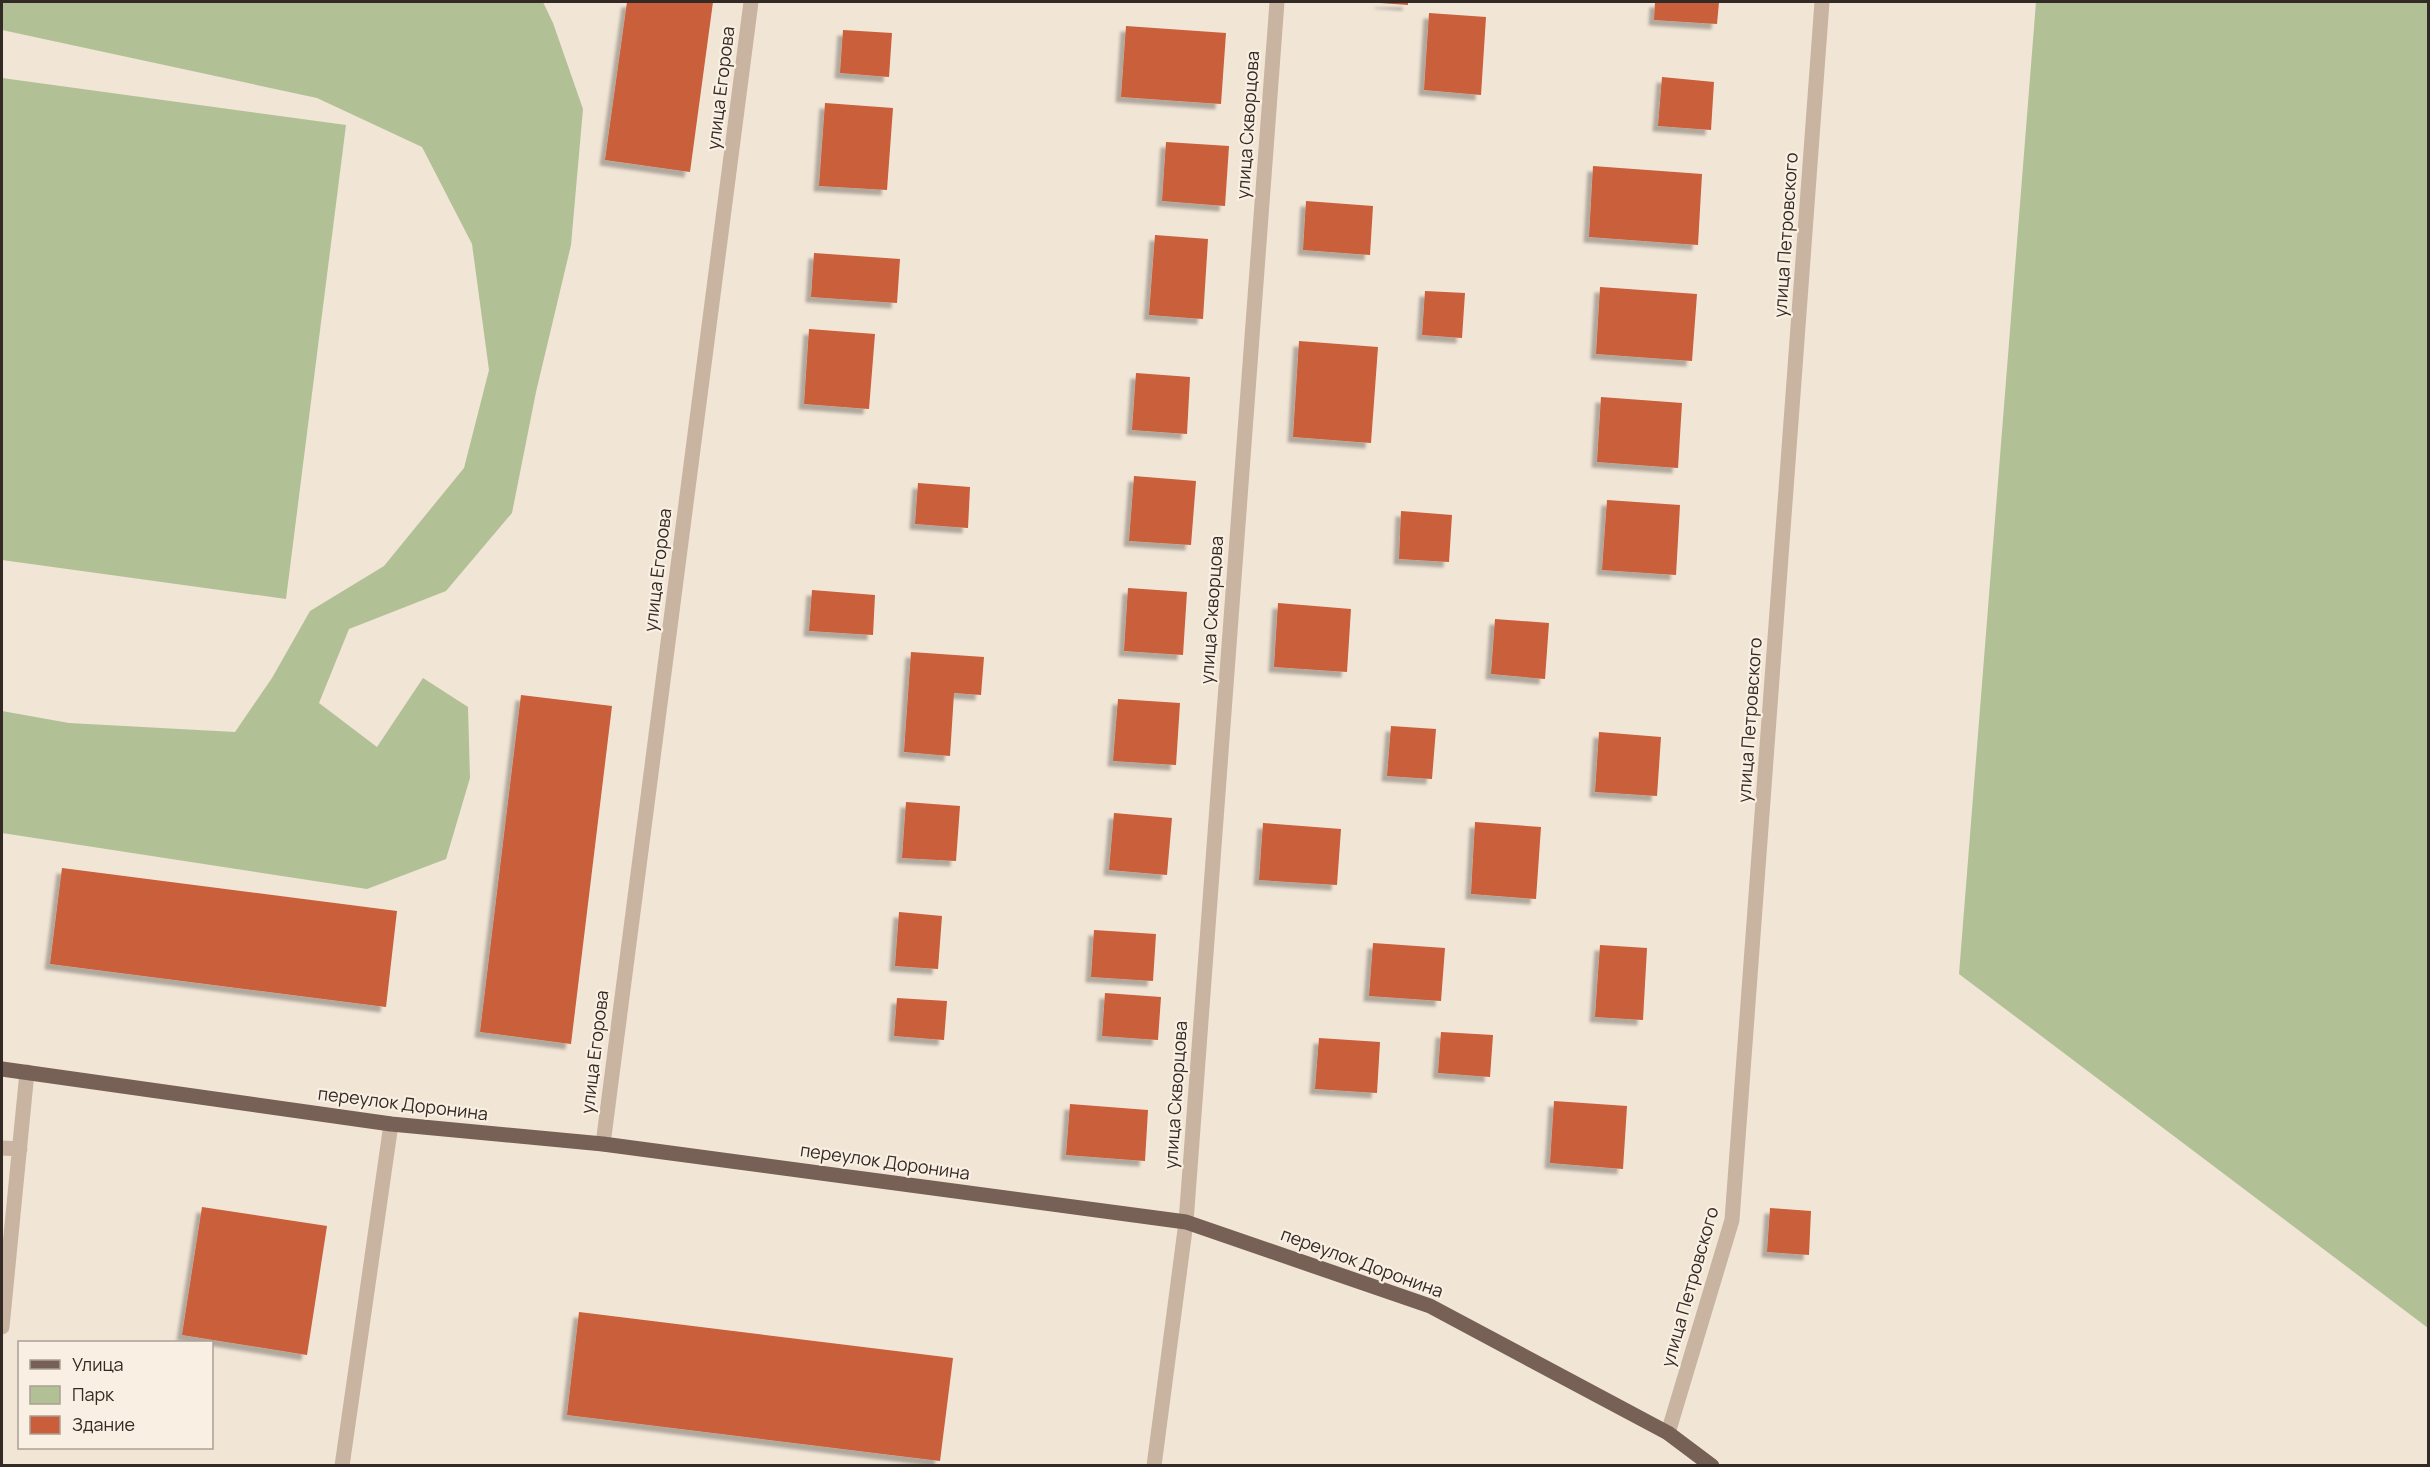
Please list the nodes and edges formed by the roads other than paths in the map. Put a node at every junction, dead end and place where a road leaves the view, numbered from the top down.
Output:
1 (752, 2) edge
2 (1277, 2) edge
3 (1822, 2) edge
4 (2, 1069) edge
5 (27, 1072) junction
6 (391, 1124) junction
7 (603, 1144) junction
8 (2, 1148) edge
9 (20, 1149) junction
10 (1186, 1222) junction
11 (2, 1327) edge
12 (1668, 1432) junction
13 (342, 1466) edge
14 (1155, 1466) edge
15 (1712, 1466) edge

1 - 7 street, улица Егорова
2 - 10 street, улица Скворцова
3 - 12 street, улица Петровского
4 - 5 main road, переулок Доронина
5 - 6 main road, переулок Доронина
5 - 9 street
6 - 7 main road, переулок Доронина
6 - 13 street
7 - 10 main road, переулок Доронина
8 - 9 street
9 - 11 street
10 - 12 main road, переулок Доронина
10 - 14 street, улица Скворцова
12 - 15 main road, переулок Доронина

